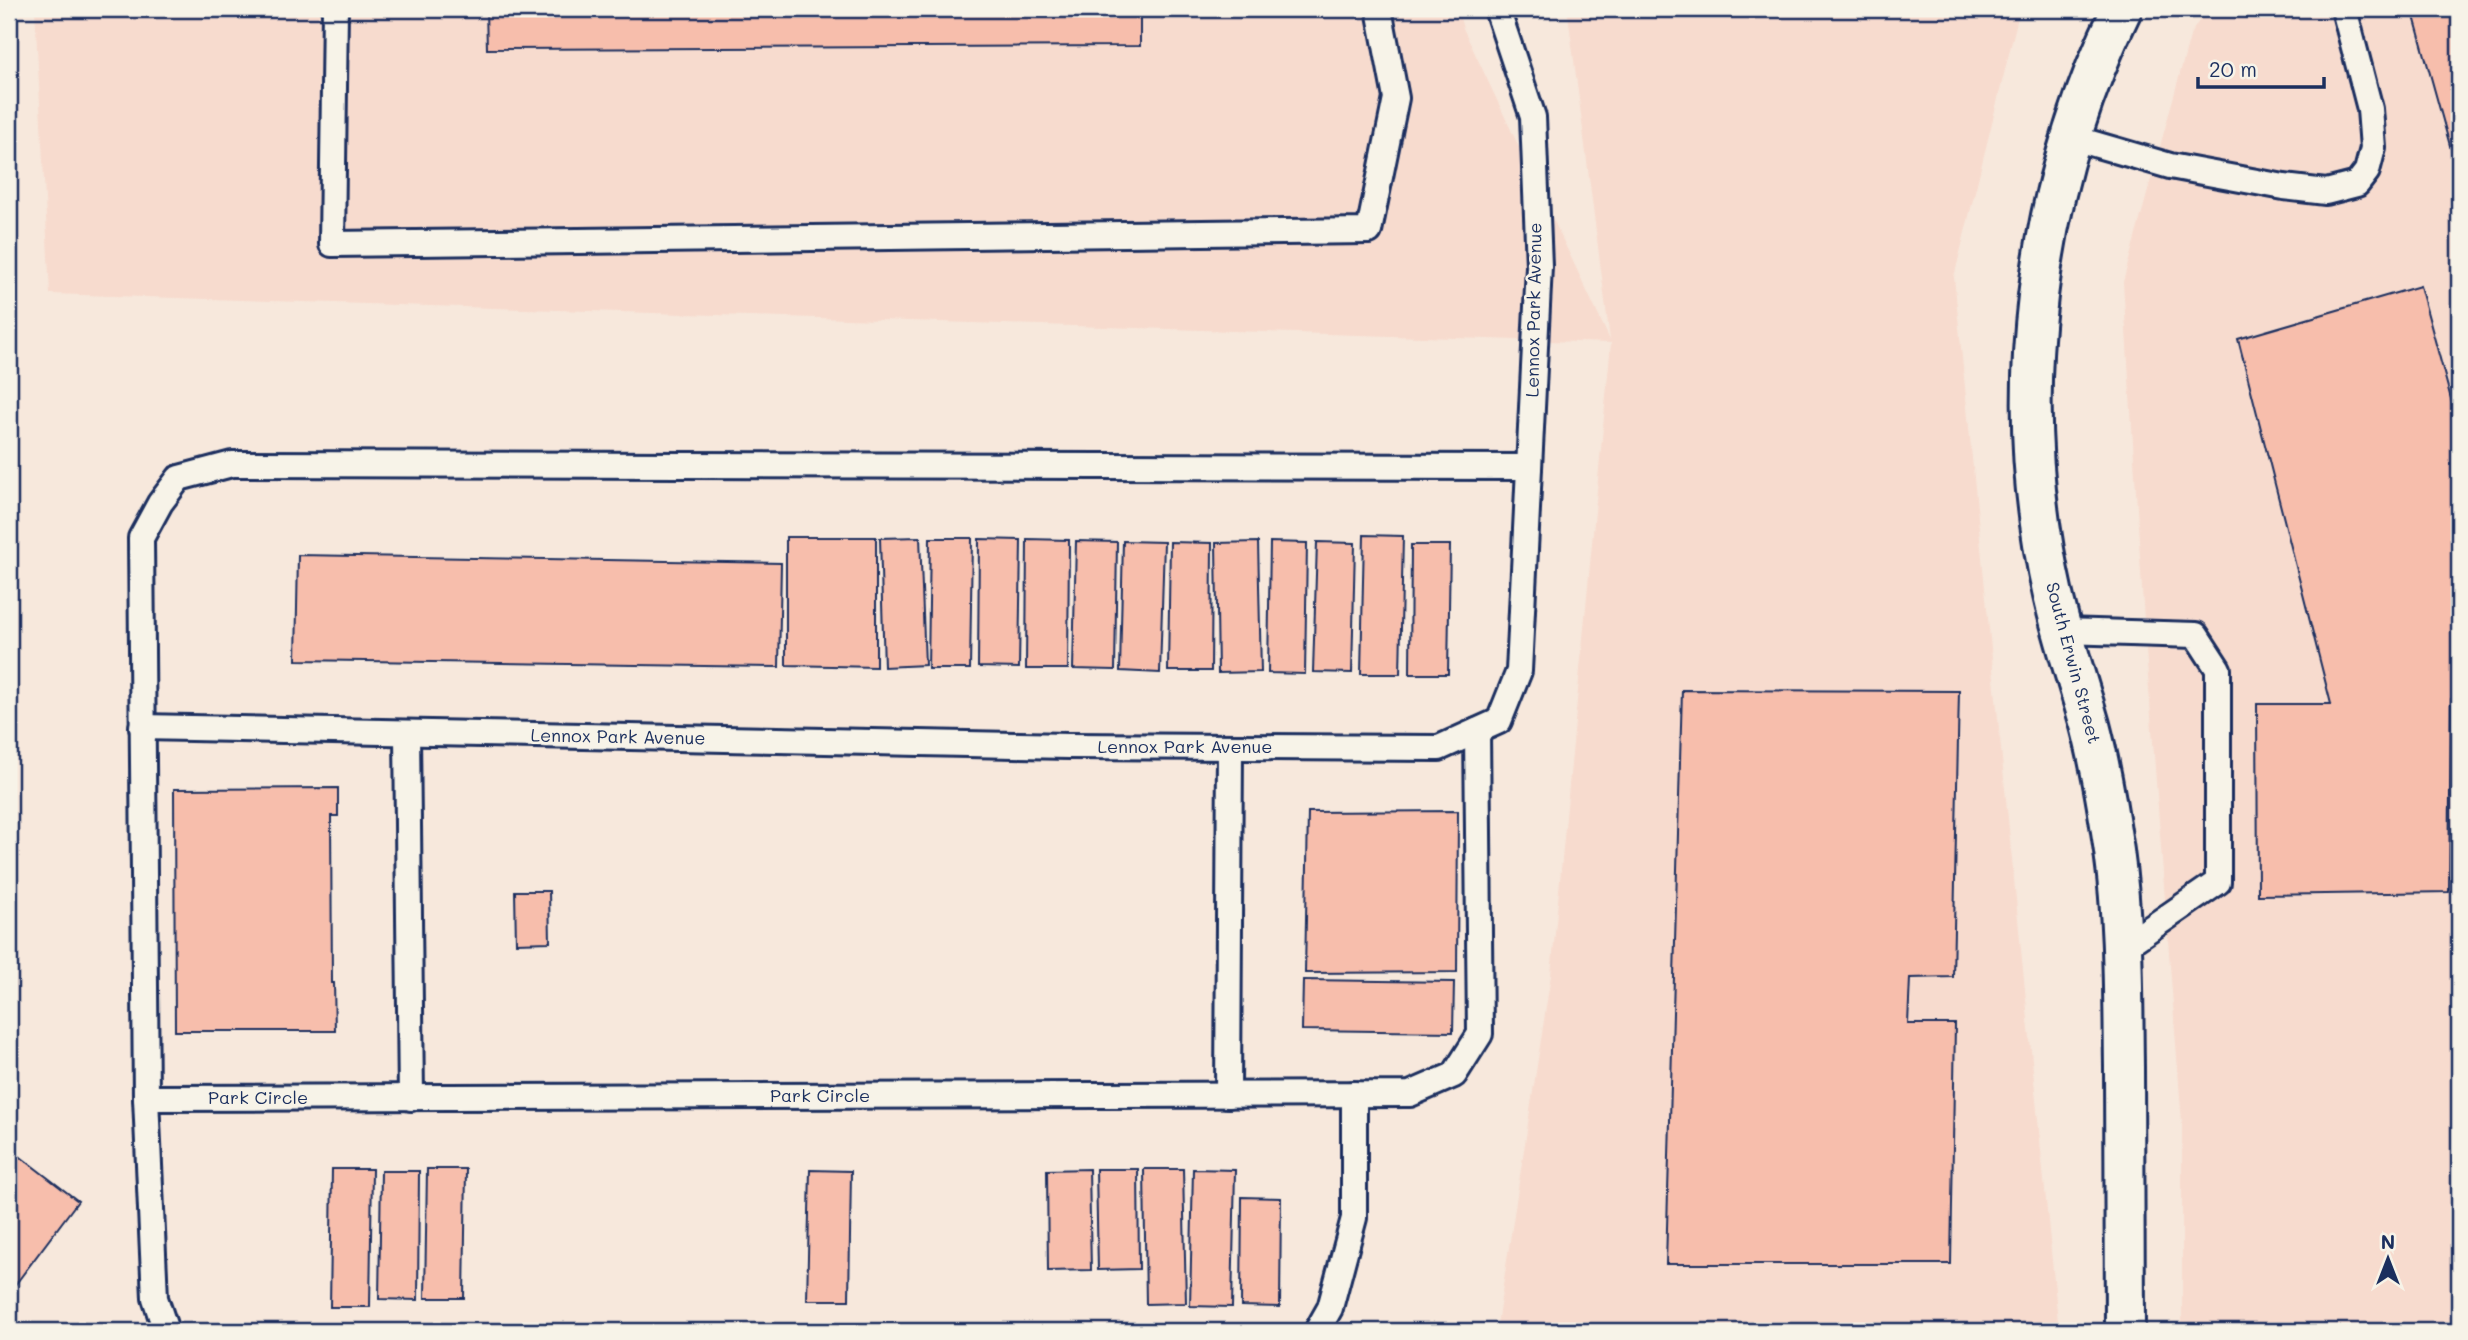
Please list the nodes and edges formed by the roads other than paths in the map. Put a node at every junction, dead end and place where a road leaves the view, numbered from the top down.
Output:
1 (335, 9) edge
2 (1379, 9) edge
3 (1497, 9) edge
4 (2122, 9) edge
5 (2344, 9) edge
6 (2070, 136) junction
7 (1529, 467) junction
8 (2063, 631) junction
9 (142, 727) junction
10 (1477, 731) junction
11 (407, 733) junction
12 (1230, 747) junction
13 (2122, 948) junction
14 (1354, 1094) junction
15 (1228, 1095) junction
16 (146, 1098) junction
17 (411, 1098) junction
18 (166, 1331) edge
19 (1317, 1331) edge
20 (2125, 1331) edge

1 - 2 lane
3 - 7 lane, Lennox Park Avenue
4 - 6 street, South Erwin Street
5 - 6 lane
6 - 8 street, South Erwin Street
7 - 9 lane
7 - 10 lane, Lennox Park Avenue
8 - 13 street, South Erwin Street
8 - 13 lane
9 - 11 lane, Lennox Park Avenue
9 - 16 lane
10 - 12 lane, Lennox Park Avenue
10 - 14 lane, Park Circle
11 - 12 lane, Lennox Park Avenue
11 - 17 lane
12 - 15 lane
13 - 20 street, South Erwin Street
14 - 15 lane, Park Circle
14 - 19 lane
15 - 17 lane, Park Circle
16 - 17 lane, Park Circle
16 - 18 lane

